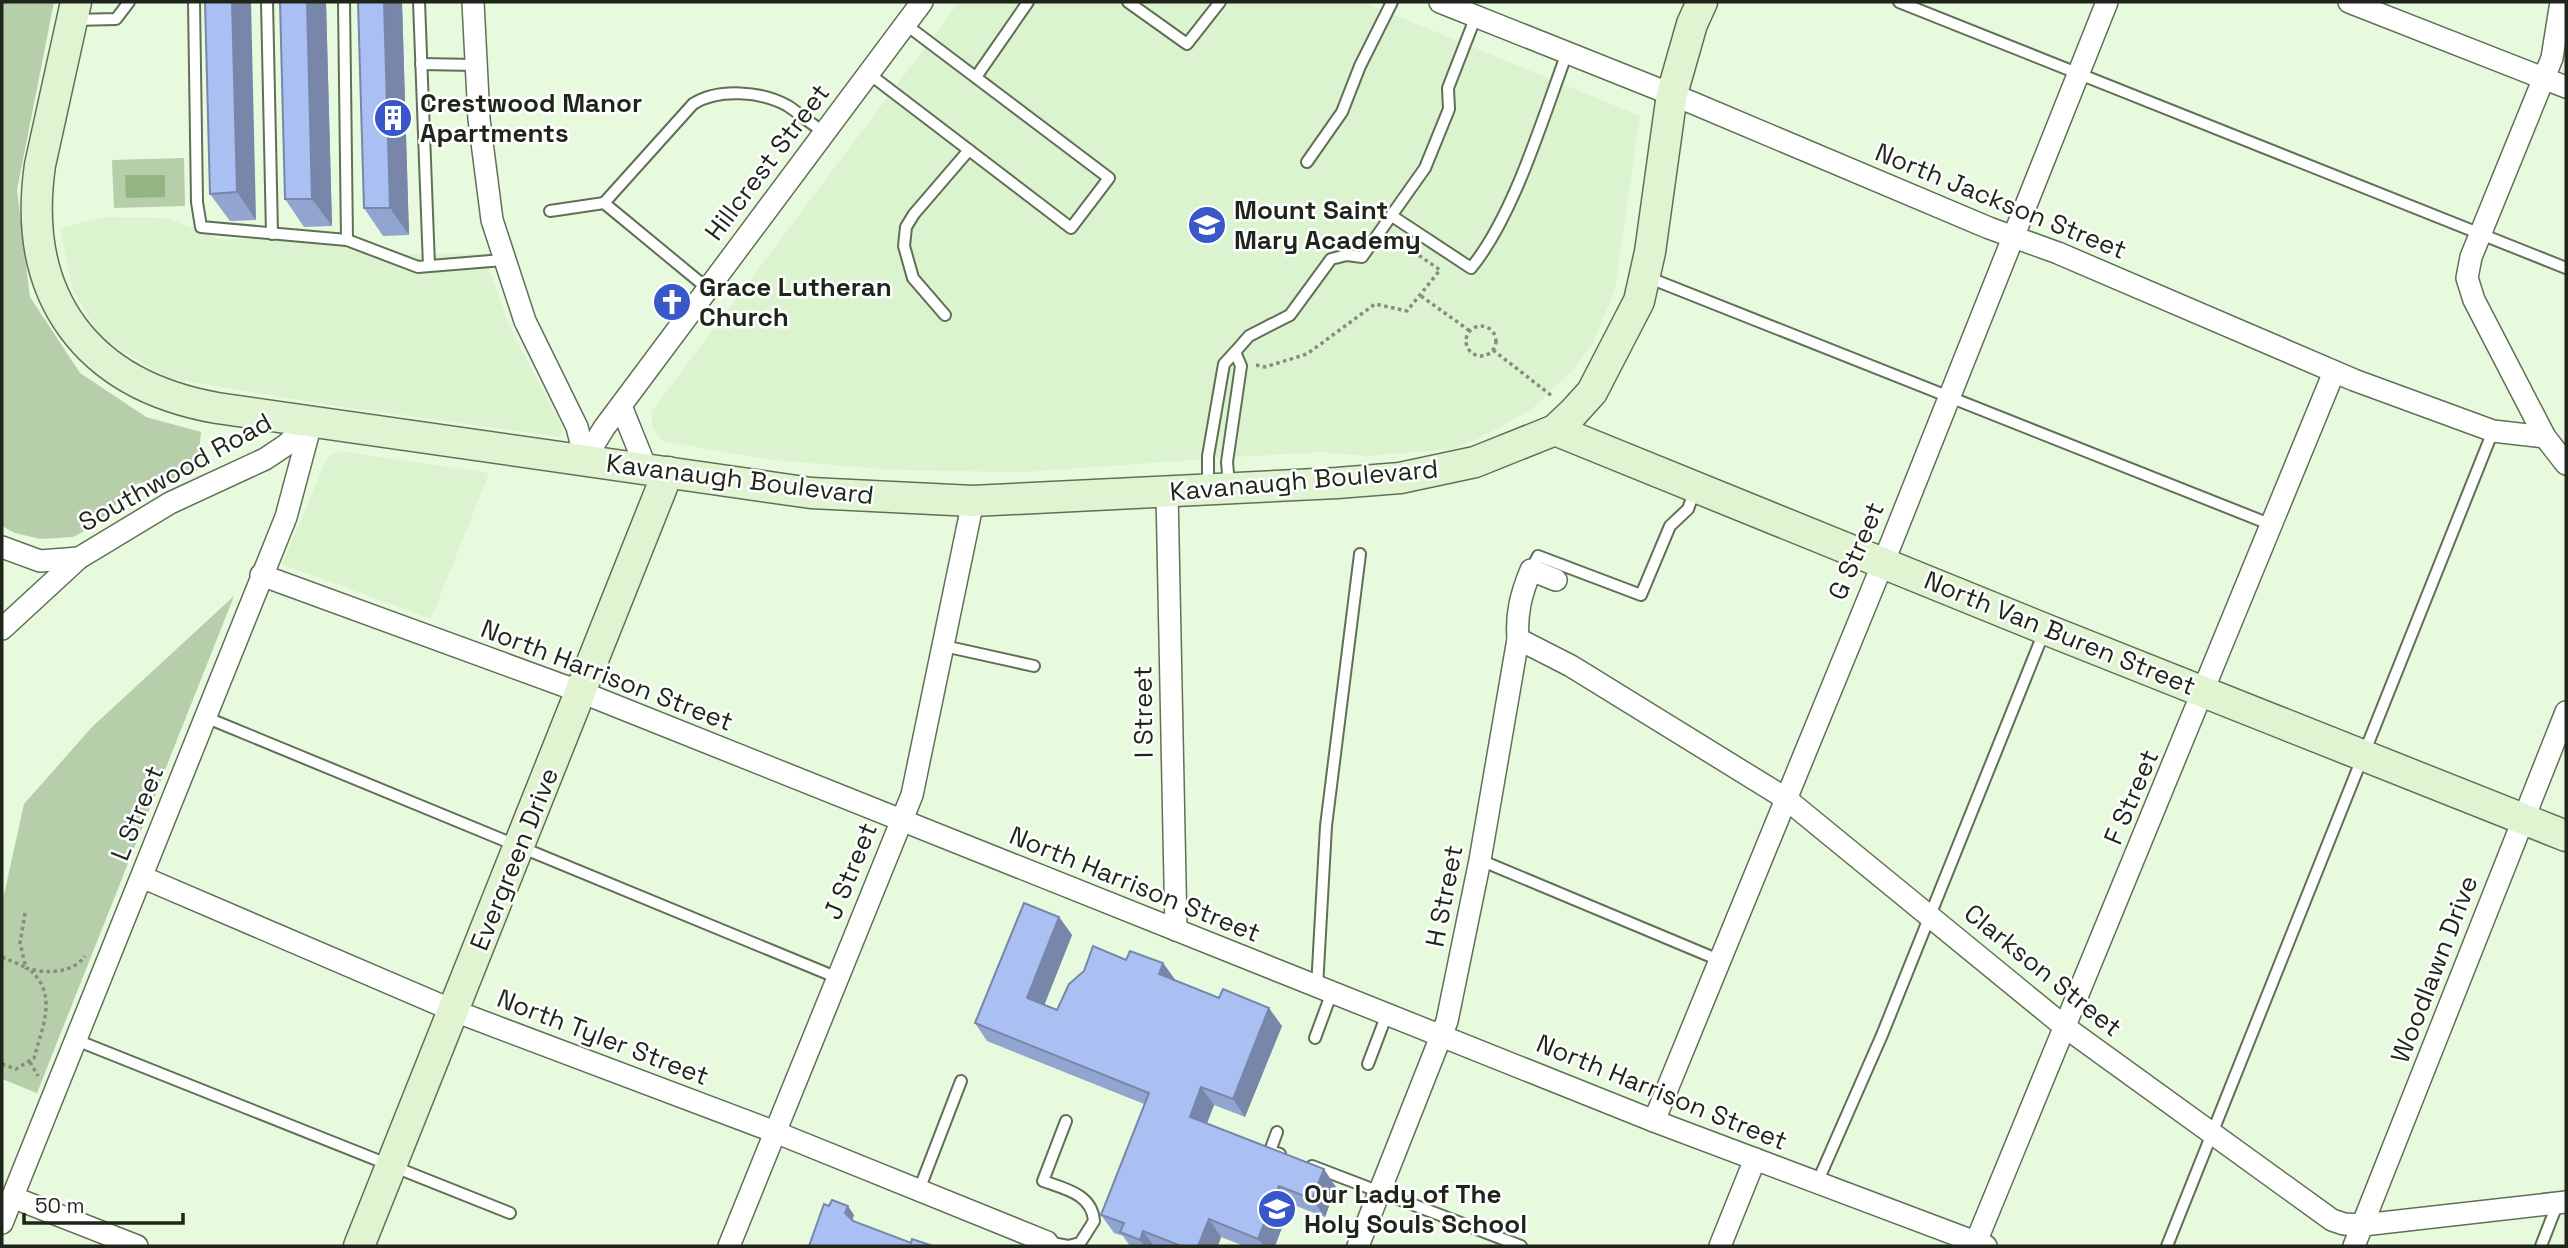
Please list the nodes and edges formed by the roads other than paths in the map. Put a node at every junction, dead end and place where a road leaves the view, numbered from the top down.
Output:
1 (129, 2) edge
2 (194, 2) edge
3 (267, 2) edge
4 (344, 2) edge
5 (419, 2) edge
6 (473, 2) edge
7 (1028, 2) edge
8 (1128, 2) edge
9 (1220, 2) edge
10 (1392, 2) edge
11 (1440, 2) edge
12 (1702, 2) edge
13 (1899, 2) edge
14 (2107, 2) edge
15 (2350, 2) edge
16 (2561, 2) edge
17 (913, 9) edge
18 (75, 11) edge
19 (1476, 16) junction
20 (1567, 53) junction
21 (421, 64) junction
22 (476, 65) junction
23 (2078, 72) junction
24 (868, 74) junction
25 (976, 78) junction
26 (2542, 78) junction
27 (2566, 87) edge
28 (1672, 94) junction
29 (824, 132) junction
30 (969, 150) junction
31 (1307, 162) dead end
32 (604, 203) junction
33 (550, 211) dead end
34 (1392, 216) junction
35 (272, 234) junction
36 (2481, 236) junction
37 (2012, 237) junction
38 (347, 240) junction
39 (503, 260) junction
40 (429, 266) junction
41 (2566, 268) edge
42 (1646, 277) junction
43 (707, 288) junction
44 (945, 315) dead end
45 (1235, 352) junction
46 (2334, 372) junction
47 (1947, 397) junction
48 (621, 406) junction
49 (312, 420) junction
50 (1555, 429) junction
51 (2493, 432) junction
52 (2545, 438) junction
53 (585, 459) junction
54 (2566, 464) edge
55 (657, 470) junction
56 (1696, 488) junction
57 (1218, 489) junction
58 (1167, 492) junction
59 (973, 501) junction
60 (2272, 525) junction
61 (2, 547) edge
62 (1360, 554) dead end
63 (79, 558) junction
64 (1882, 562) junction
65 (1531, 570) junction
66 (261, 575) junction
67 (1556, 580) dead end
68 (2, 629) edge
69 (2045, 629) junction
70 (1518, 639) junction
71 (944, 646) junction
72 (1034, 666) dead end
73 (581, 691) junction
74 (2205, 691) junction
75 (2566, 712) edge
76 (205, 718) junction
77 (2365, 756) junction
78 (1785, 798) junction
79 (2522, 818) junction
80 (900, 821) junction
81 (2566, 836) edge
82 (519, 846) junction
83 (1480, 860) junction
84 (142, 877) junction
85 (1930, 915) junction
86 (1176, 930) junction
87 (1719, 960) junction
88 (838, 978) junction
89 (1324, 990) junction
90 (452, 1010) junction
91 (1387, 1014) junction
92 (2065, 1027) junction
93 (1443, 1034) junction
94 (1315, 1038) dead end
95 (76, 1040) junction
96 (1368, 1064) dead end
97 (961, 1081) dead end
98 (1066, 1121) dead end
99 (1654, 1121) junction
100 (775, 1132) junction
101 (1277, 1132) dead end
102 (2212, 1134) junction
103 (1755, 1159) junction
104 (391, 1165) junction
105 (1817, 1184) junction
106 (919, 1190) junction
107 (1380, 1192) junction
108 (12, 1197) junction
109 (2566, 1202) edge
110 (510, 1213) dead end
111 (2, 1223) edge
112 (2363, 1225) junction
113 (1046, 1244) edge
114 (1981, 1244) edge
115 (136, 1246) edge
116 (359, 1246) edge
117 (729, 1246) edge
118 (1358, 1246) edge
119 (1521, 1246) edge
120 (1720, 1246) edge
121 (2167, 1246) edge
122 (2354, 1246) edge
123 (2541, 1246) edge

1 - 18 lane
2 - 35 lane
3 - 35 lane
4 - 38 lane
5 - 21 lane
6 - 22 street
7 - 25 lane
8 - 9 lane
10 - 31 lane
11 - 19 street, North Jackson Street
12 - 28 street, Kavanaugh Boulevard
13 - 23 lane
14 - 23 street, G Street
15 - 26 street
16 - 26 street
17 - 24 street, Hillcrest Street
17 - 25 lane
18 - 49 street, Kavanaugh Boulevard
19 - 20 street, North Jackson Street
19 - 34 lane
20 - 28 street, North Jackson Street
20 - 34 lane
21 - 22 lane
21 - 40 lane
22 - 39 street
23 - 36 lane
23 - 37 street, G Street
24 - 29 street, Hillcrest Street
24 - 30 lane
25 - 30 lane
26 - 27 street
26 - 36 street
28 - 37 street, North Jackson Street
28 - 42 street, Kavanaugh Boulevard
29 - 32 lane
29 - 43 street, Hillcrest Street
30 - 44 lane
32 - 33 lane
32 - 43 lane
34 - 45 lane
35 - 38 lane
36 - 41 lane
36 - 52 street
37 - 46 street, North Jackson Street
37 - 47 street, G Street
38 - 40 lane
39 - 40 lane
39 - 53 street
42 - 47 lane
42 - 50 street, Kavanaugh Boulevard
43 - 48 street, Hillcrest Street
45 - 57 lane
45 - 57 lane
46 - 51 street, North Jackson Street
46 - 60 street, F Street
47 - 60 lane
47 - 64 street, G Street
48 - 53 street, Hillcrest Street
48 - 55 street
49 - 53 street, Kavanaugh Boulevard
49 - 63 street, Southwood Road
49 - 66 street, L Street
50 - 56 street, North Van Buren Street
50 - 57 street, Kavanaugh Boulevard
51 - 52 street, North Jackson Street
51 - 77 lane
52 - 54 street
53 - 55 street, Kavanaugh Boulevard
55 - 59 street, Kavanaugh Boulevard
55 - 73 street, Evergreen Drive
56 - 64 street, North Van Buren Street
56 - 65 lane
57 - 58 street, Kavanaugh Boulevard
58 - 59 street, Kavanaugh Boulevard
58 - 86 street, I Street
59 - 71 street, J Street
60 - 74 street, F Street
61 - 63 street
62 - 89 lane
63 - 68 street, Southwood Road
64 - 69 street, North Van Buren Street
64 - 78 street, G Street
65 - 67 street
65 - 70 street, H Street
66 - 73 street, North Harrison Street
66 - 76 street, L Street
69 - 74 street, North Van Buren Street
69 - 85 lane
70 - 78 street, Clarkson Street
70 - 83 street, H Street
71 - 72 lane
71 - 80 street, J Street
73 - 80 street, North Harrison Street
73 - 82 street, Evergreen Drive
74 - 77 street, North Van Buren Street
74 - 92 street, F Street
75 - 79 street, Woodlawn Drive
76 - 82 lane
76 - 84 street, L Street
77 - 79 street, North Van Buren Street
77 - 102 lane
78 - 85 street, Clarkson Street
78 - 87 street, G Street
79 - 81 street, North Van Buren Street
79 - 112 street, Woodlawn Drive
80 - 86 street, North Harrison Street
80 - 88 street, J Street
82 - 88 lane
82 - 90 street, Evergreen Drive
83 - 87 lane
83 - 93 street, H Street
84 - 90 street, North Tyler Street
84 - 95 street, L Street
85 - 92 street, Clarkson Street
85 - 105 lane
86 - 89 street, North Harrison Street
87 - 99 street, G Street
88 - 100 street, J Street
89 - 91 street, North Harrison Street
89 - 94 lane
90 - 100 street, North Tyler Street
90 - 104 street, Evergreen Drive
91 - 93 street, North Harrison Street
91 - 96 lane
92 - 102 street, Clarkson Street
92 - 114 street, F Street
93 - 99 street, North Harrison Street
93 - 107 street, H Street
95 - 104 lane
95 - 108 street, L Street
97 - 106 lane
98 - 113 lane
99 - 103 street, North Harrison Street
100 - 106 street, North Tyler Street
100 - 117 street, J Street
101 - 107 lane
102 - 112 street, Clarkson Street
102 - 121 lane
103 - 105 street, North Harrison Street
103 - 120 street
104 - 110 lane
104 - 116 street, Evergreen Drive
105 - 114 street, North Harrison Street
106 - 113 street, North Tyler Street
107 - 118 street, H Street
107 - 119 lane
108 - 111 street, L Street
108 - 115 street
109 - 112 street, Clarkson Street
109 - 123 lane
112 - 122 street, Woodlawn Drive

